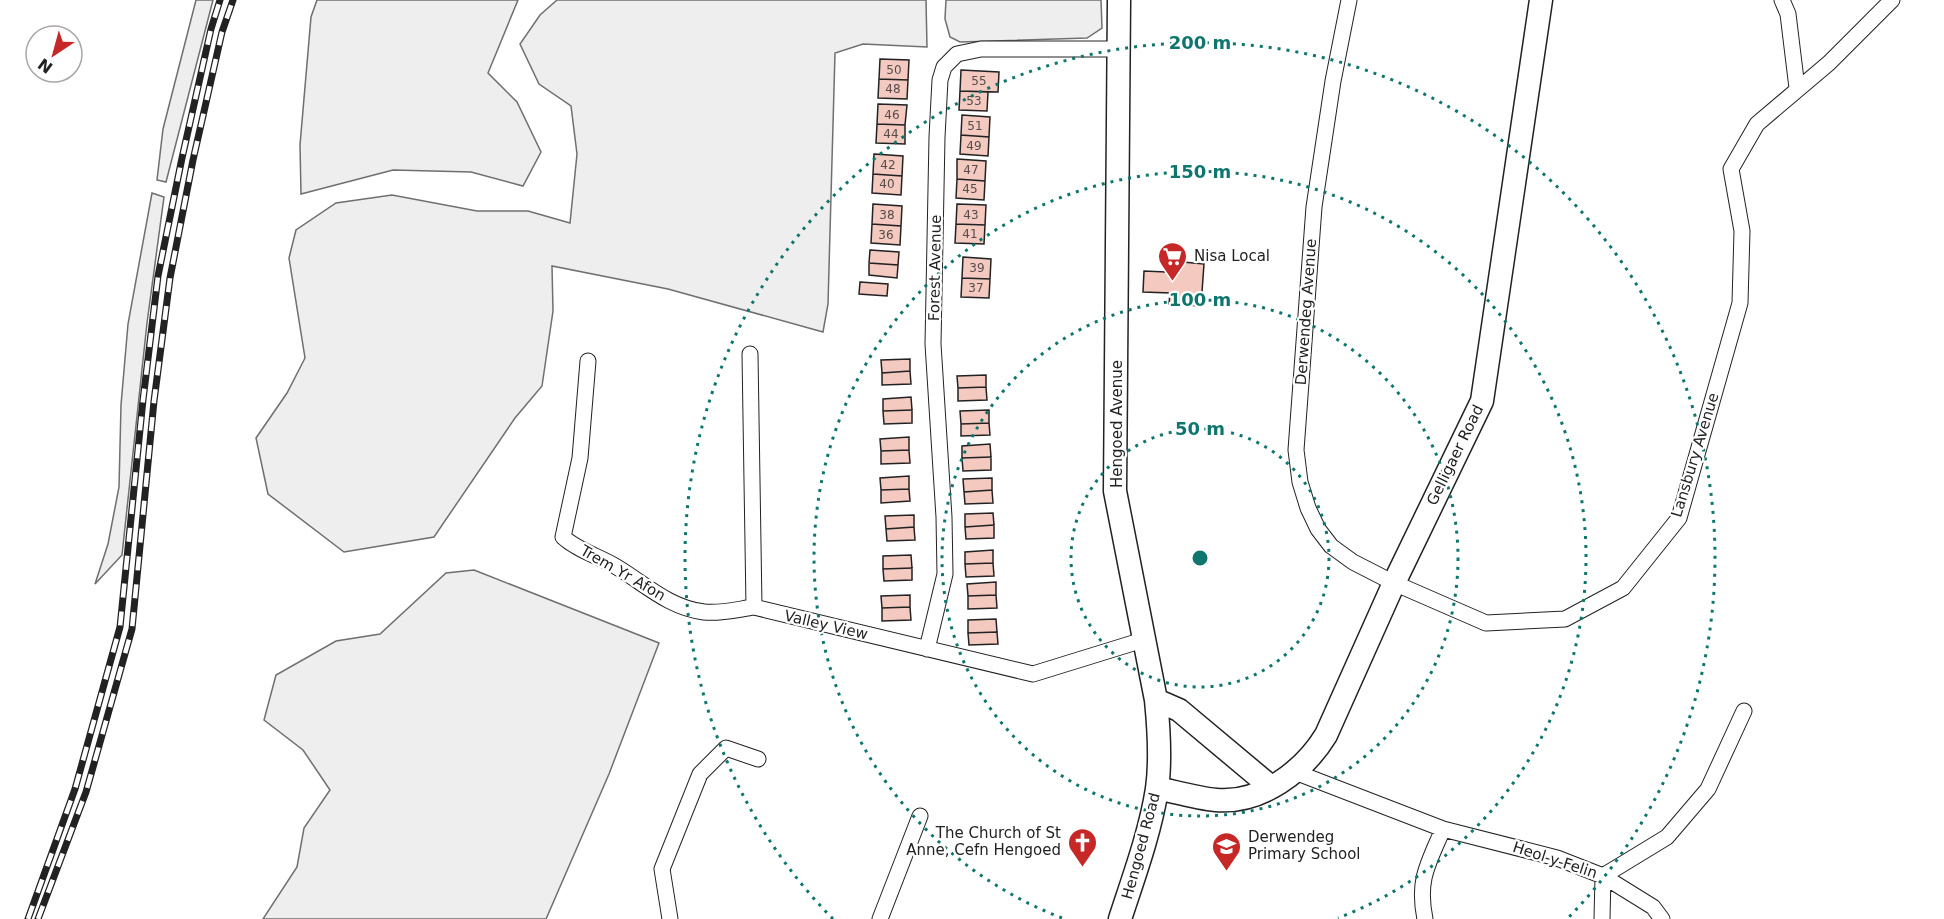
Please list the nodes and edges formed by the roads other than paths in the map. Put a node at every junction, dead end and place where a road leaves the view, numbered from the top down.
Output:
1 (1119, 0) edge
2 (1349, 0) edge
3 (1541, 0) edge
4 (1782, 0) edge
5 (1892, 0) edge
6 (1119, 49) junction
7 (1797, 88) junction
8 (750, 354) dead end
9 (588, 361) dead end
10 (1394, 583) junction
11 (754, 607) junction
12 (1143, 640) junction
13 (927, 649) junction
14 (1156, 700) junction
15 (1744, 711) dead end
16 (758, 759) dead end
17 (1295, 772) junction
18 (1271, 787) junction
19 (1157, 788) junction
20 (921, 816) dead end
21 (1443, 829) junction
22 (1603, 876) junction
23 (670, 919) edge
24 (880, 919) edge
25 (1120, 919) edge
26 (1425, 919) edge
27 (1602, 919) edge
28 (1662, 919) edge

1 - 6 street, Hengoed Avenue
2 - 10 street, Derwendeg Avenue
3 - 10 street, Gelligaer Road
4 - 7 street
5 - 7 street, Lansbury Avenue
6 - 12 street, Hengoed Avenue
6 - 13 street, Forest Avenue
7 - 10 street, Lansbury Avenue
8 - 11 street
9 - 11 street, Trem Yr Afon
10 - 17 street, Gelligaer Road
11 - 13 street, Valley View
12 - 13 street, Valley View
12 - 14 street, Hengoed Avenue
14 - 18 street
14 - 19 street, Hengoed Road
15 - 22 street, Heol-y-Felin
16 - 23 street
17 - 18 street, Gelligaer Road
17 - 21 street, Heol-y-Felin
18 - 19 street, Gelligaer Road
19 - 25 street, Hengoed Road
20 - 24 street
21 - 22 street, Heol-y-Felin
21 - 26 street
22 - 27 street
22 - 28 street

